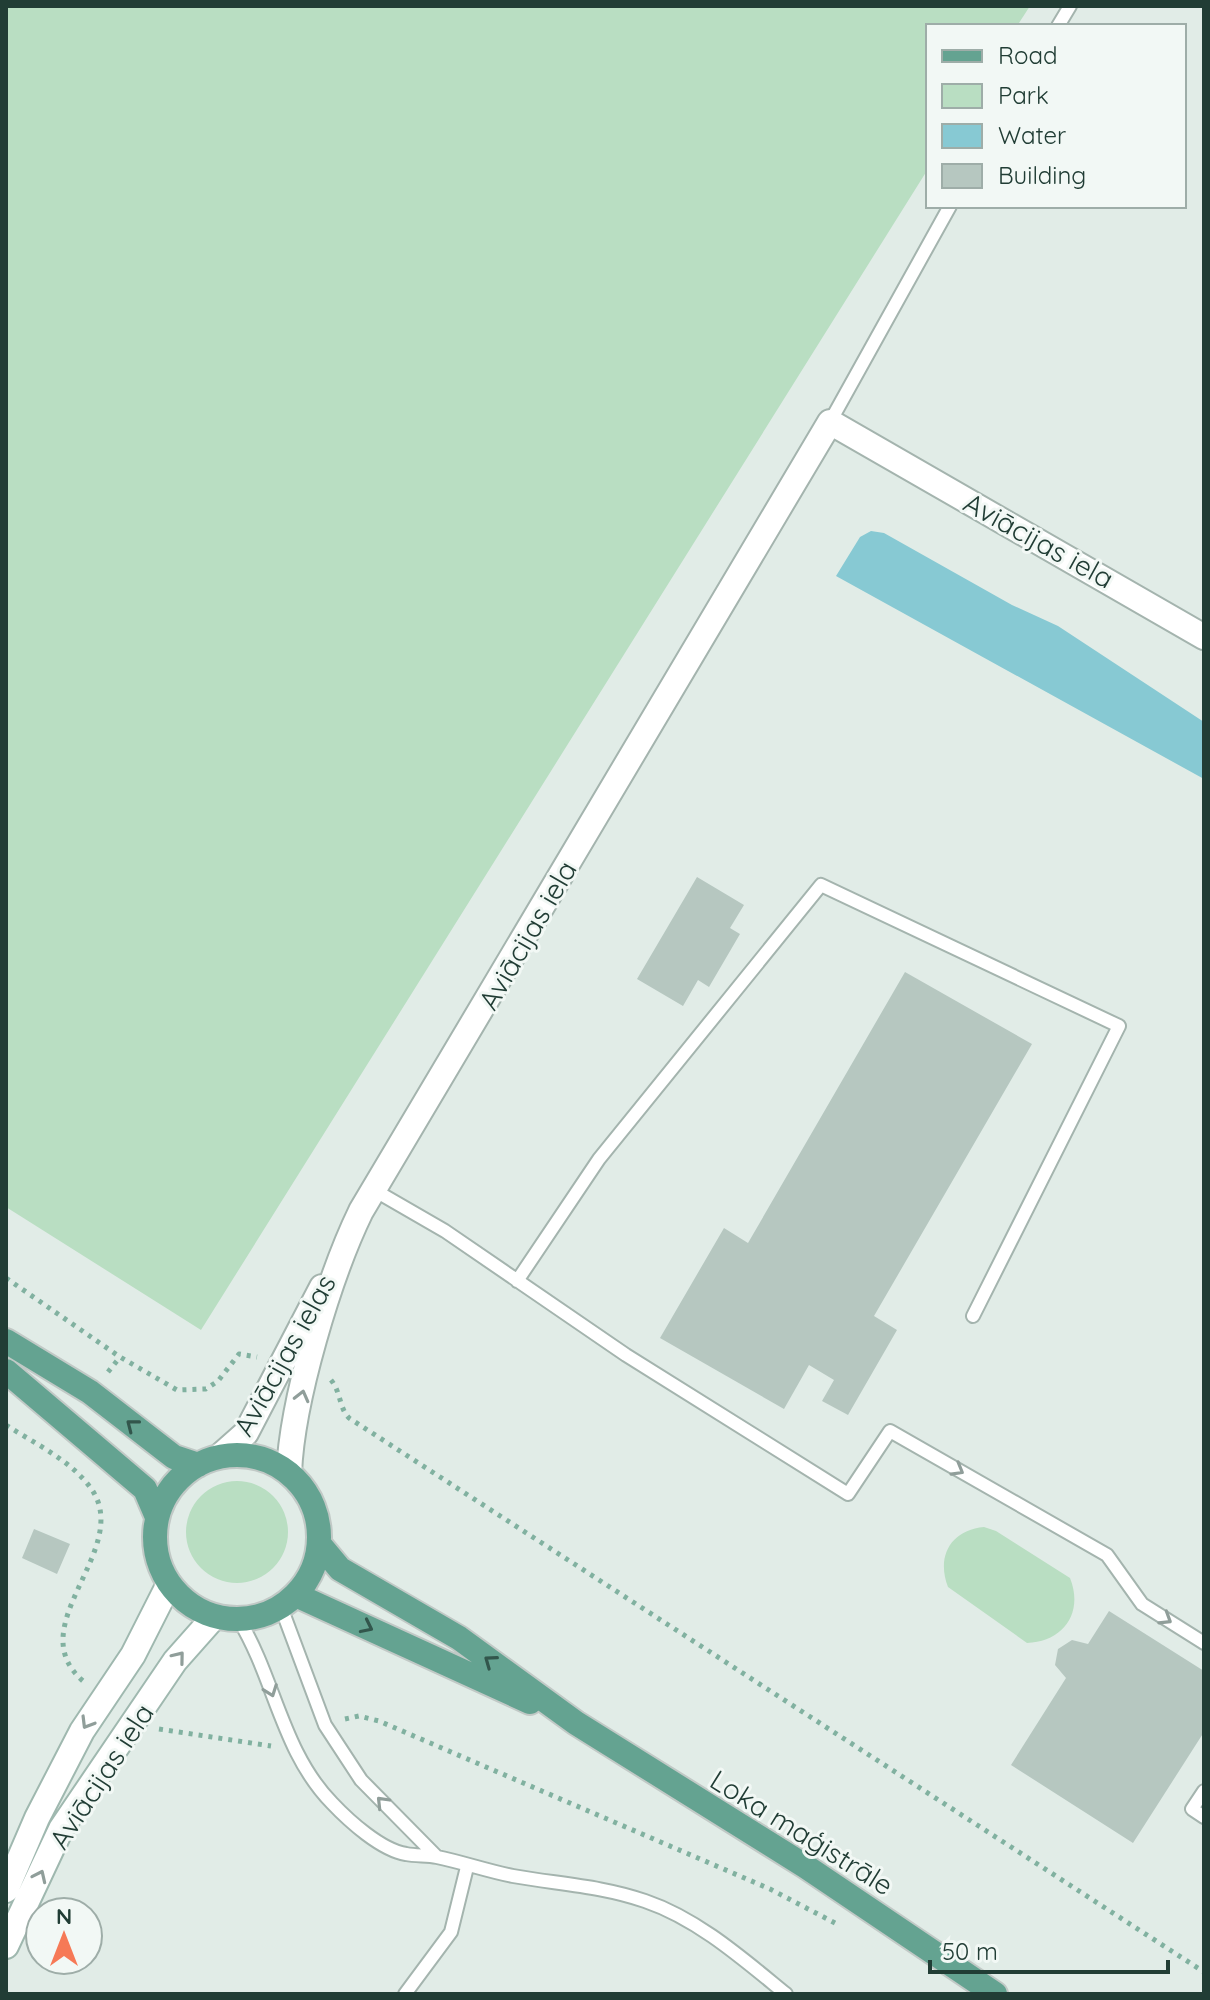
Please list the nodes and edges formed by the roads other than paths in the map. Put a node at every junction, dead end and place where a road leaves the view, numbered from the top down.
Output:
1 (1070, 6) edge
2 (1059, 24) edge
3 (949, 208) edge
4 (830, 422) junction
5 (1204, 637) edge
6 (374, 1190) junction
7 (343, 1250) junction
8 (517, 1281) junction
9 (973, 1316) dead end
10 (6, 1341) edge
11 (6, 1371) edge
12 (209, 1460) junction
13 (289, 1473) junction
14 (157, 1517) junction
15 (320, 1545) junction
16 (169, 1584) junction
17 (289, 1601) junction
18 (214, 1617) junction
19 (239, 1620) junction
20 (1204, 1643) edge
21 (576, 1723) junction
22 (1204, 1791) edge
23 (1204, 1817) edge
24 (437, 1857) junction
25 (467, 1867) junction
26 (6, 1890) edge
27 (6, 1946) edge
28 (405, 1994) edge
29 (786, 1994) edge
30 (995, 1994) edge

1 - 2 lane
3 - 4 lane, Aviācijas iela
4 - 5 street, Aviācijas iela
4 - 6 street, Aviācijas iela
6 - 7 street, Aviācijas iela
6 - 8 lane
7 - 12 street, Aviācijas ielas
13 -> 7 street, Aviācijas iela
8 - 9 lane
8 -> 20 lane
12 -> 10 main road
11 - 14 main road
12 - 13 main road
12 - 14 main road
13 - 15 main road
14 - 16 main road
15 - 17 main road
21 -> 15 main road, Loka maģistrāle
16 - 18 main road
16 -> 26 street
17 - 19 main road
17 -> 21 main road, Loka maģistrāle
24 -> 17 lane
18 - 19 main road
27 -> 18 street, Aviācijas iela
19 -> 24 lane
21 - 30 main road, Loka maģistrāle
22 - 23 lane
24 - 25 lane
25 - 28 lane
25 - 29 lane

